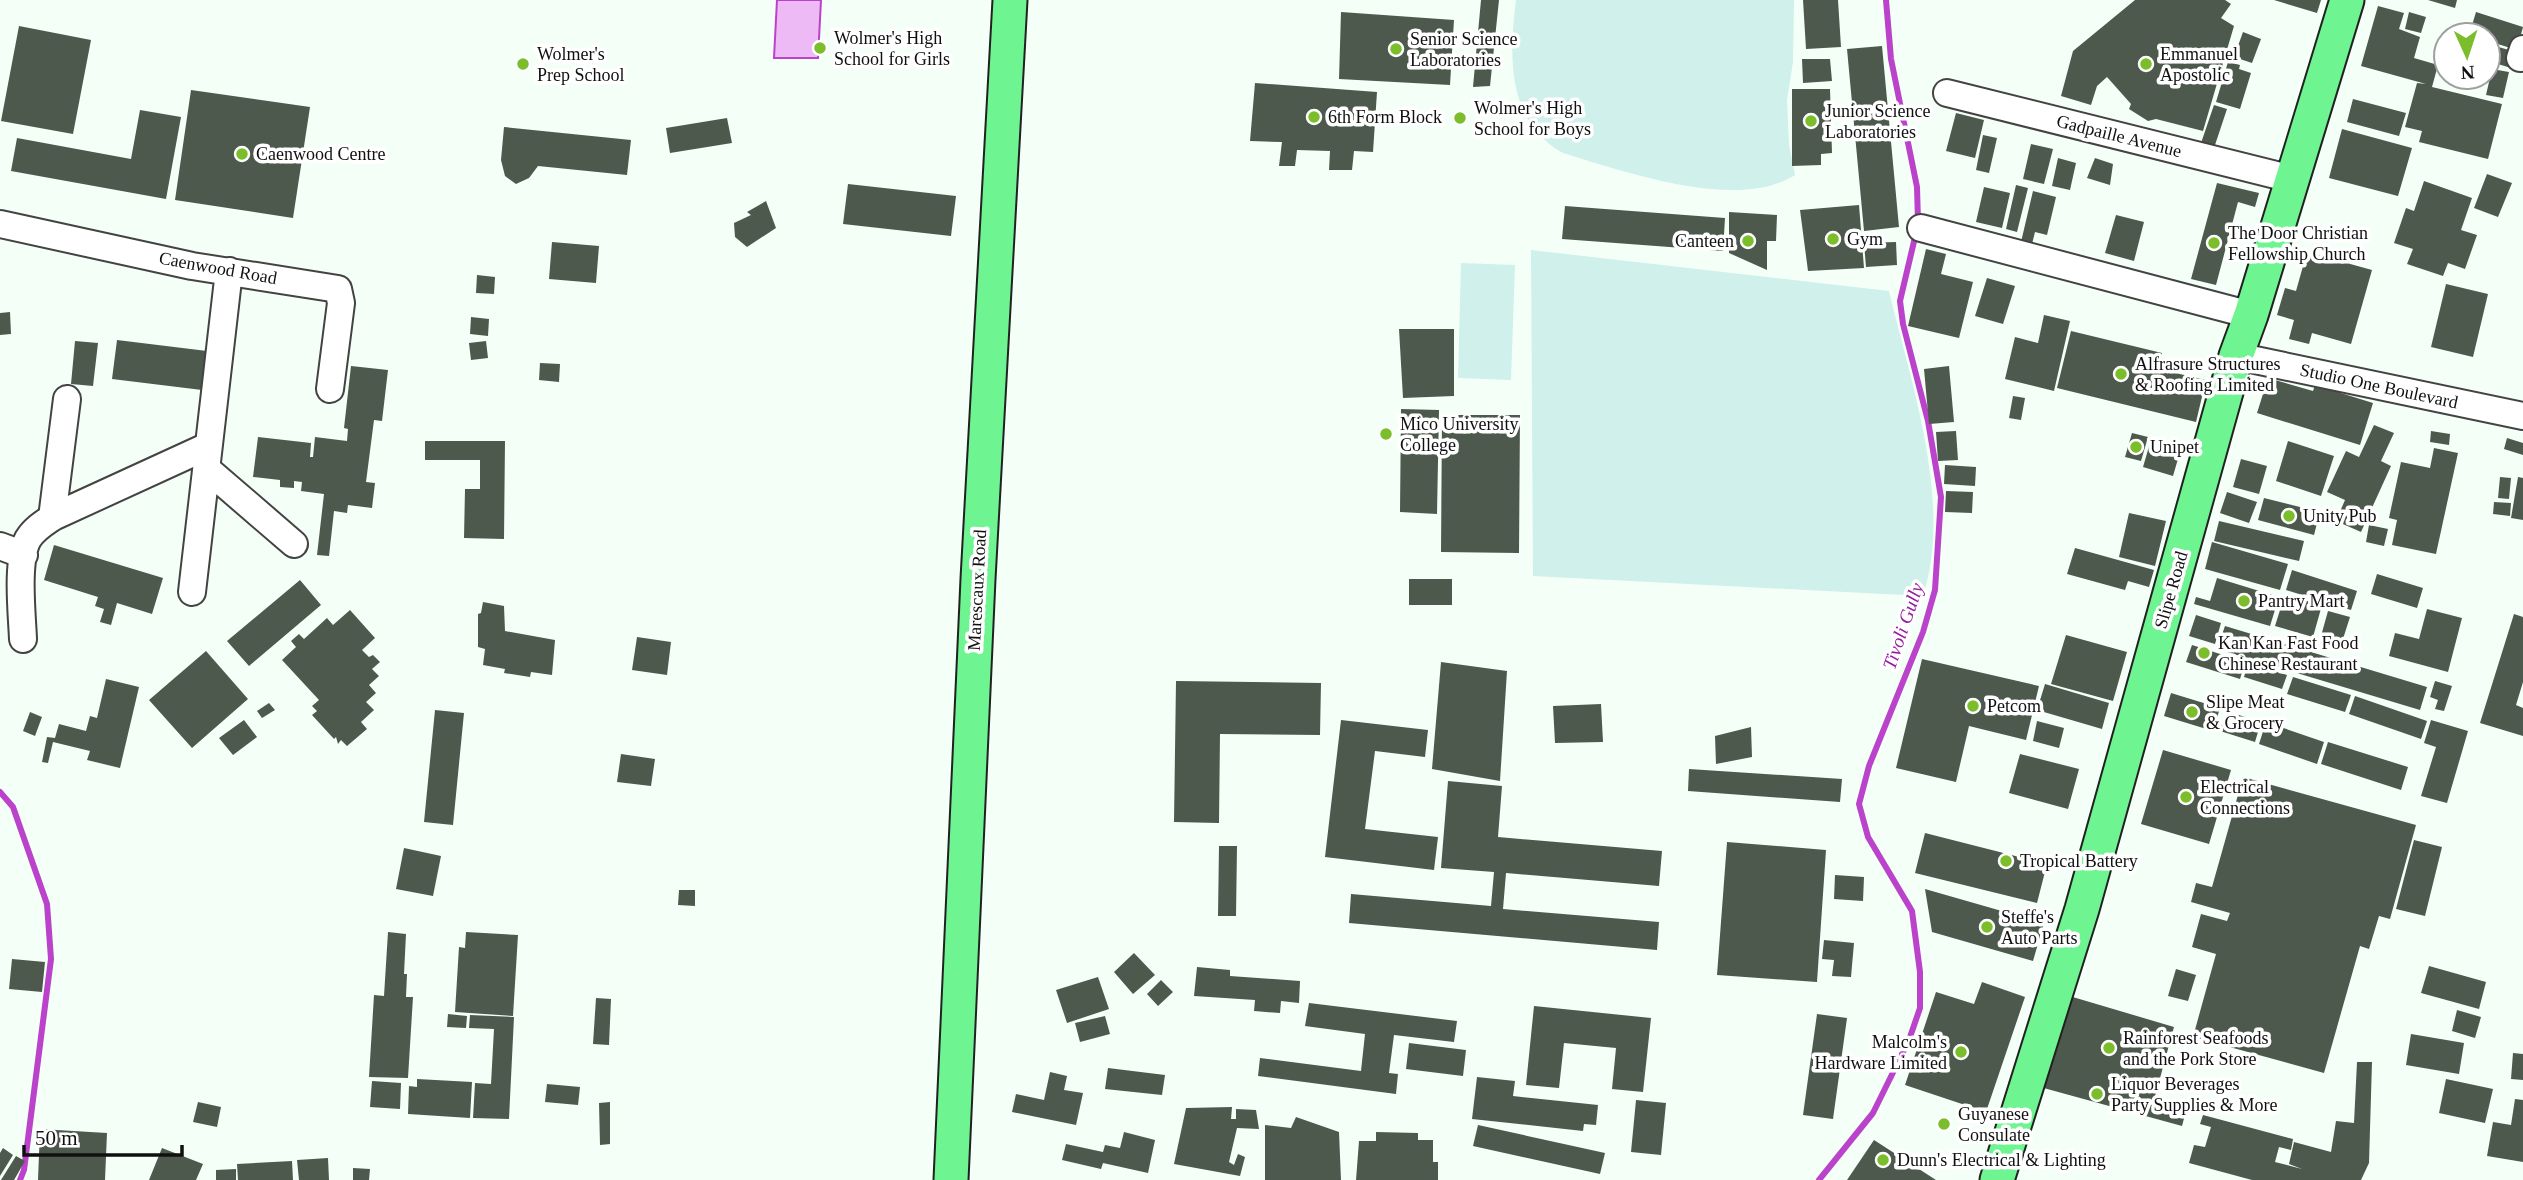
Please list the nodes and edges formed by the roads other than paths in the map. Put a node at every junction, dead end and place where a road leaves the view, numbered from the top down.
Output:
1 (1010, 0) edge
2 (2347, 0) edge
3 (1947, 93) dead end
4 (2292, 179) junction
5 (0, 224) edge
6 (1921, 228) dead end
7 (229, 271) junction
8 (2250, 315) junction
9 (2236, 356) junction
10 (330, 389) dead end
11 (67, 398) dead end
12 (2523, 416) edge
13 (207, 458) junction
14 (52, 518) junction
15 (294, 544) dead end
16 (12, 550) edge
17 (192, 592) dead end
18 (23, 639) dead end
19 (951, 1180) edge
20 (1997, 1180) edge

1 - 19 main road, Marescaux Road
2 - 4 main road, Slipe Road
3 - 4 street, Gadpaille Avenue
4 - 8 main road, Slipe Road
5 - 7 street, Caenwood Road
6 - 8 street
7 - 10 street, Caenwood Road
7 - 13 street
8 - 9 main road, Slipe Road
9 - 12 street, Studio One Boulevard
9 - 20 main road, Slipe Road
11 - 14 street
13 - 14 street
13 - 15 street
13 - 17 street
14 - 16 street
16 - 18 street

